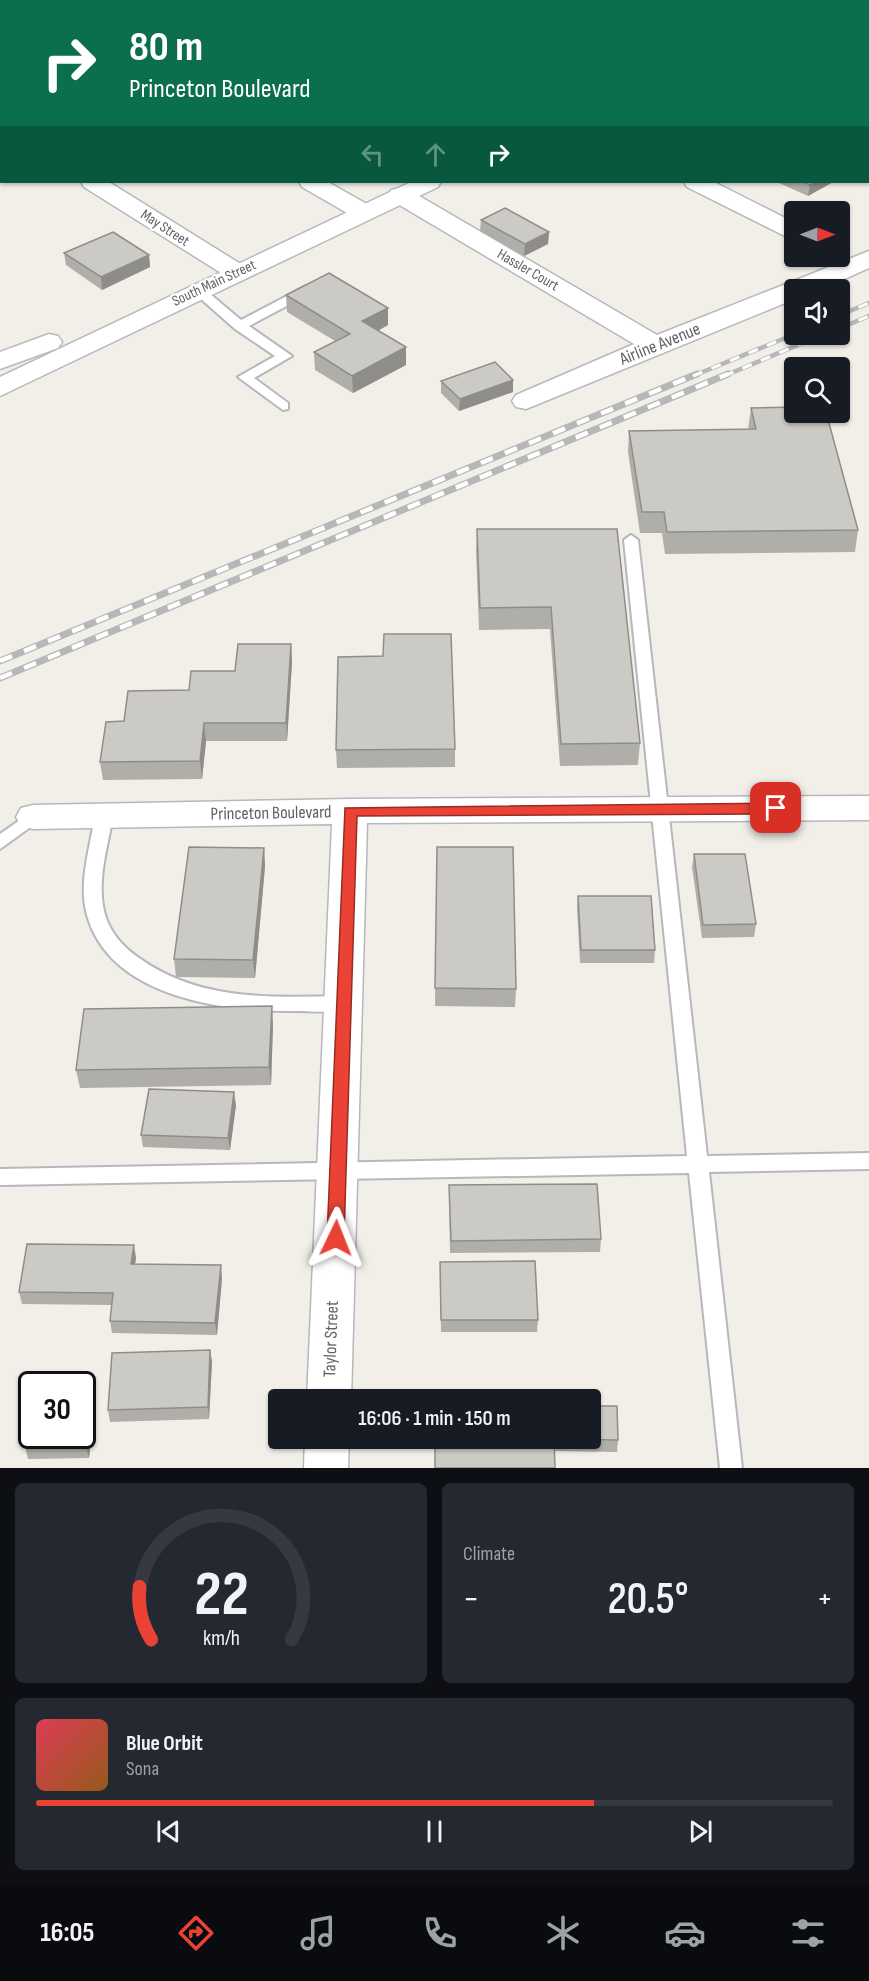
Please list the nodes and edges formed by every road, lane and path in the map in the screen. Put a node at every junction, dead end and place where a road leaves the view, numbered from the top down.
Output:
1 (95, 183) edge
2 (313, 183) edge
3 (427, 183) edge
4 (698, 183) edge
5 (400, 195) junction
6 (363, 212) junction
7 (784, 227) edge
8 (855, 260) edge
9 (238, 273) junction
10 (818, 279) edge
11 (320, 282) edge
12 (198, 291) junction
13 (784, 295) edge
14 (156, 310) junction
15 (240, 326) junction
16 (655, 345) junction
17 (0, 361) edge
18 (0, 388) edge
19 (526, 400) dead end
20 (283, 406) dead end
21 (631, 540) dead end
22 (869, 808) edge
23 (659, 810) junction
24 (350, 811) junction
25 (104, 816) junction
26 (33, 817) joint
27 (0, 843) edge
28 (344, 1003) junction
29 (869, 1161) edge
30 (697, 1163) junction
31 (338, 1169) junction
32 (0, 1177) edge
33 (329, 1389) edge
34 (327, 1449) edge
35 (326, 1468) edge
36 (731, 1468) edge

1 - 9 street, May Street
2 - 6 street
3 - 5 street, South Main Street
4 - 7 street
5 - 6 street, South Main Street
5 - 16 street, Hassler Court
6 - 9 street, South Main Street
8 - 10 street, Airline Avenue
9 - 12 street, South Main Street
11 - 15 lane
12 - 14 street, South Main Street
12 - 15 lane
13 - 16 street, Airline Avenue
14 - 17 street
14 - 18 street, South Main Street
15 - 20 lane
16 - 19 street, Airline Avenue
21 - 23 lane
22 - 23 street, Princeton Boulevard
23 - 24 street, Princeton Boulevard
23 - 30 lane
24 - 25 street, Princeton Boulevard
24 - 28 street, Taylor Street
25 - 26 street, Princeton Boulevard
25 - 28 lane
26 - 27 lane
28 - 31 street, Taylor Street
29 - 30 lane
30 - 31 lane
30 - 36 lane
31 - 32 lane
31 - 33 street, Taylor Street
34 - 35 street

